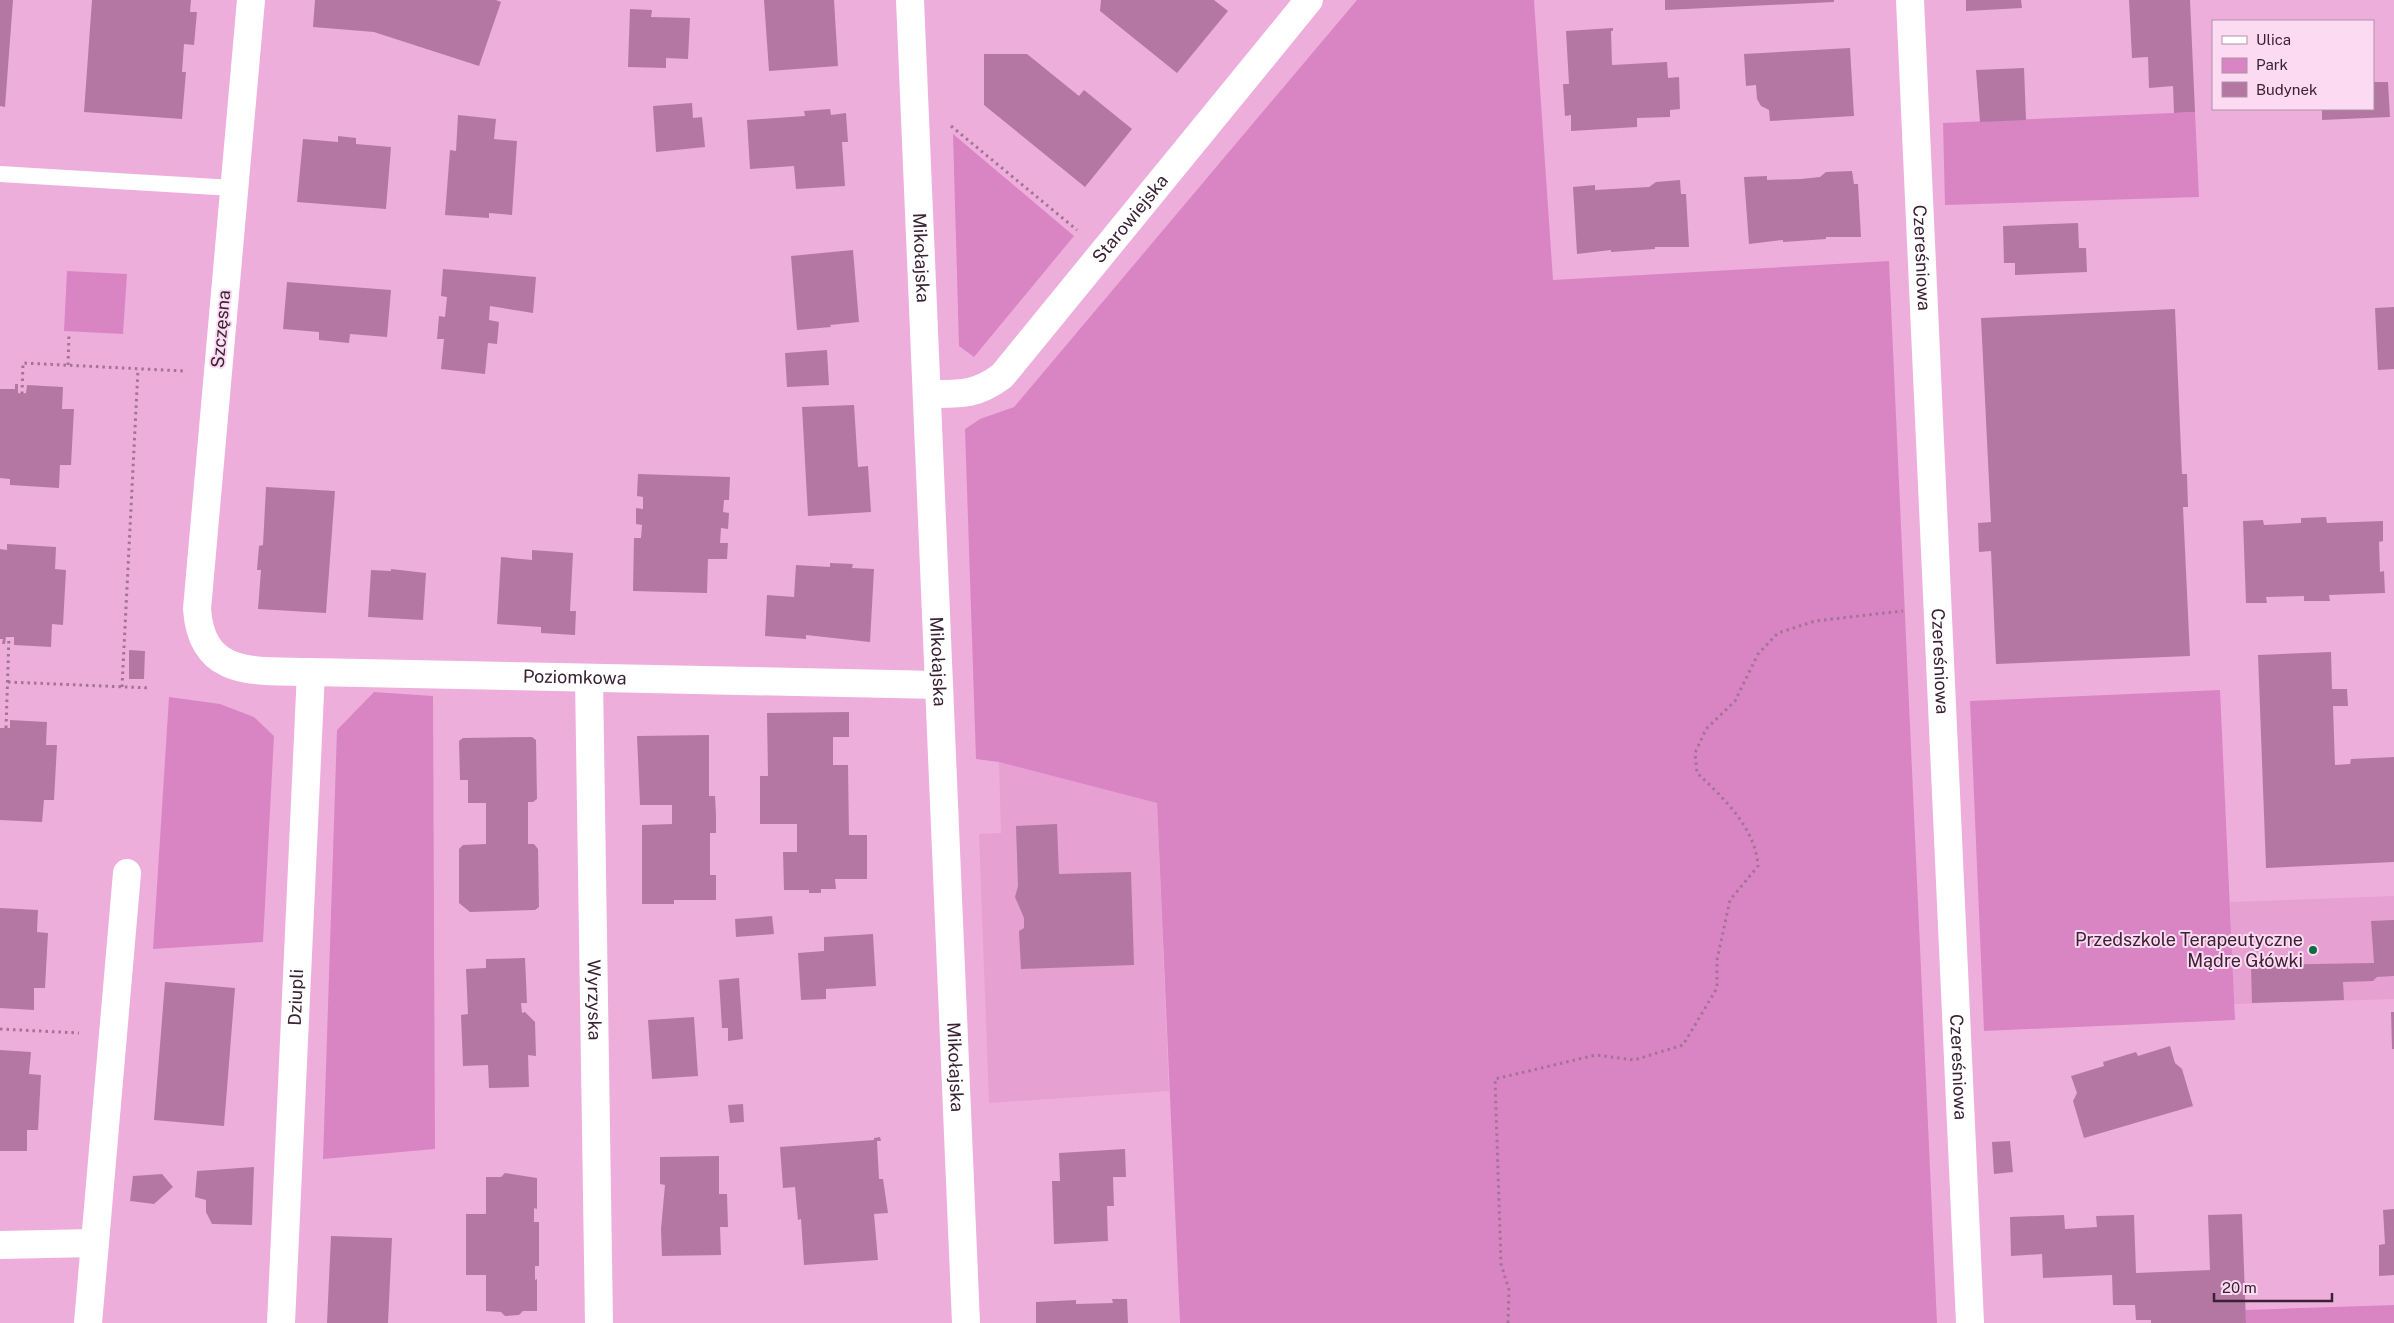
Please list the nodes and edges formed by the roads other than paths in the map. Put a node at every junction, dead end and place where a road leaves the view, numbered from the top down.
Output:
1 (252, 0) edge
2 (910, 0) edge
3 (1910, 0) edge
4 (1306, 1) edge
5 (0, 174) edge
6 (233, 188) junction
7 (928, 394) junction
8 (214, 654) joint
9 (311, 672) junction
10 (589, 678) junction
11 (939, 685) junction
12 (127, 874) dead end
13 (94, 1243) junction
14 (0, 1245) edge
15 (88, 1323) edge
16 (281, 1323) edge
17 (599, 1323) edge
18 (966, 1323) edge
19 (1970, 1323) edge

1 - 6 street, Szczęsna
2 - 7 street, Mikołajska
3 - 19 street, Czereśniowa
4 - 7 street, Starowiejska
5 - 6 lane
6 - 8 street, Szczęsna
7 - 11 street, Mikołajska
8 - 9 street, Poziomkowa
9 - 10 street, Poziomkowa
9 - 16 street, Dziupli
10 - 11 street, Poziomkowa
10 - 17 street, Wyrzyska
11 - 18 street, Mikołajska
12 - 13 street
13 - 14 street
13 - 15 street

